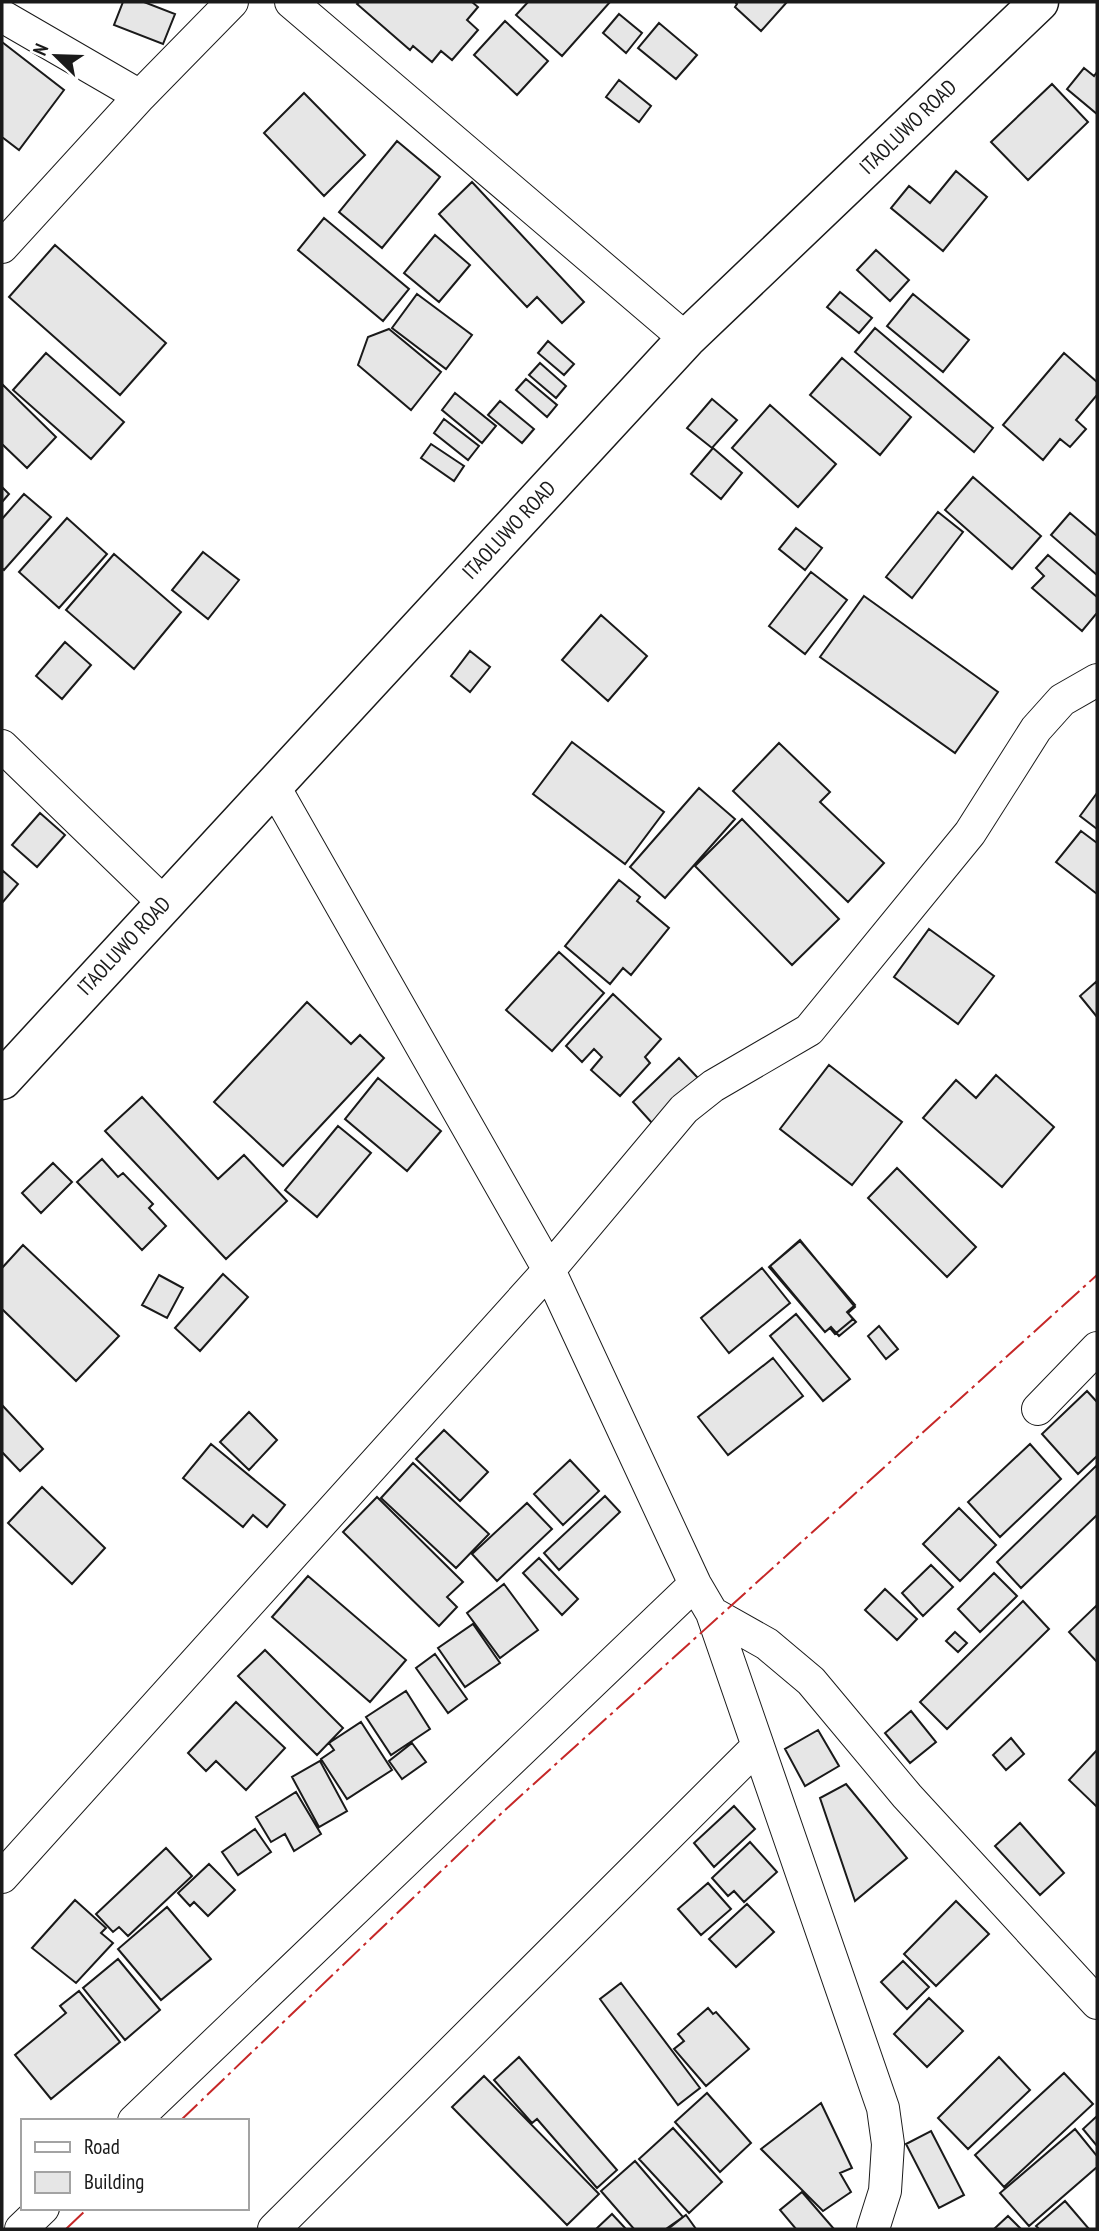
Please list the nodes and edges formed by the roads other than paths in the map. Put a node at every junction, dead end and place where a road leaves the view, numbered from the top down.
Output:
1 (232, 2) edge
2 (291, 2) edge
3 (1039, 2) edge
4 (2, 16) edge
5 (140, 96) junction
6 (2, 247) edge
7 (686, 339) junction
8 (1097, 680) edge
9 (2, 746) edge
10 (273, 785) junction
11 (164, 903) junction
12 (2, 1080) edge
13 (549, 1270) junction
14 (1097, 1348) edge
15 (1038, 1409) dead end
16 (695, 1584) junction
17 (712, 1613) junction
18 (758, 1746) junction
19 (2, 1877) edge
20 (1097, 2003) edge
21 (136, 2119) edge
22 (41, 2210) edge
23 (21, 2229) edge
24 (275, 2229) edge
25 (873, 2229) edge

1 - 5 street
2 - 7 street
3 - 7 street, ITAOLUWO ROAD
4 - 5 street
5 - 6 street
7 - 10 street, ITAOLUWO ROAD
8 - 13 street
9 - 11 street
10 - 11 street, ITAOLUWO ROAD
10 - 13 street
11 - 12 street, ITAOLUWO ROAD
13 - 16 street
13 - 19 street
14 - 15 street
16 - 17 street
16 - 21 street
17 - 18 street
17 - 20 street
18 - 24 street
18 - 25 street
22 - 23 street

